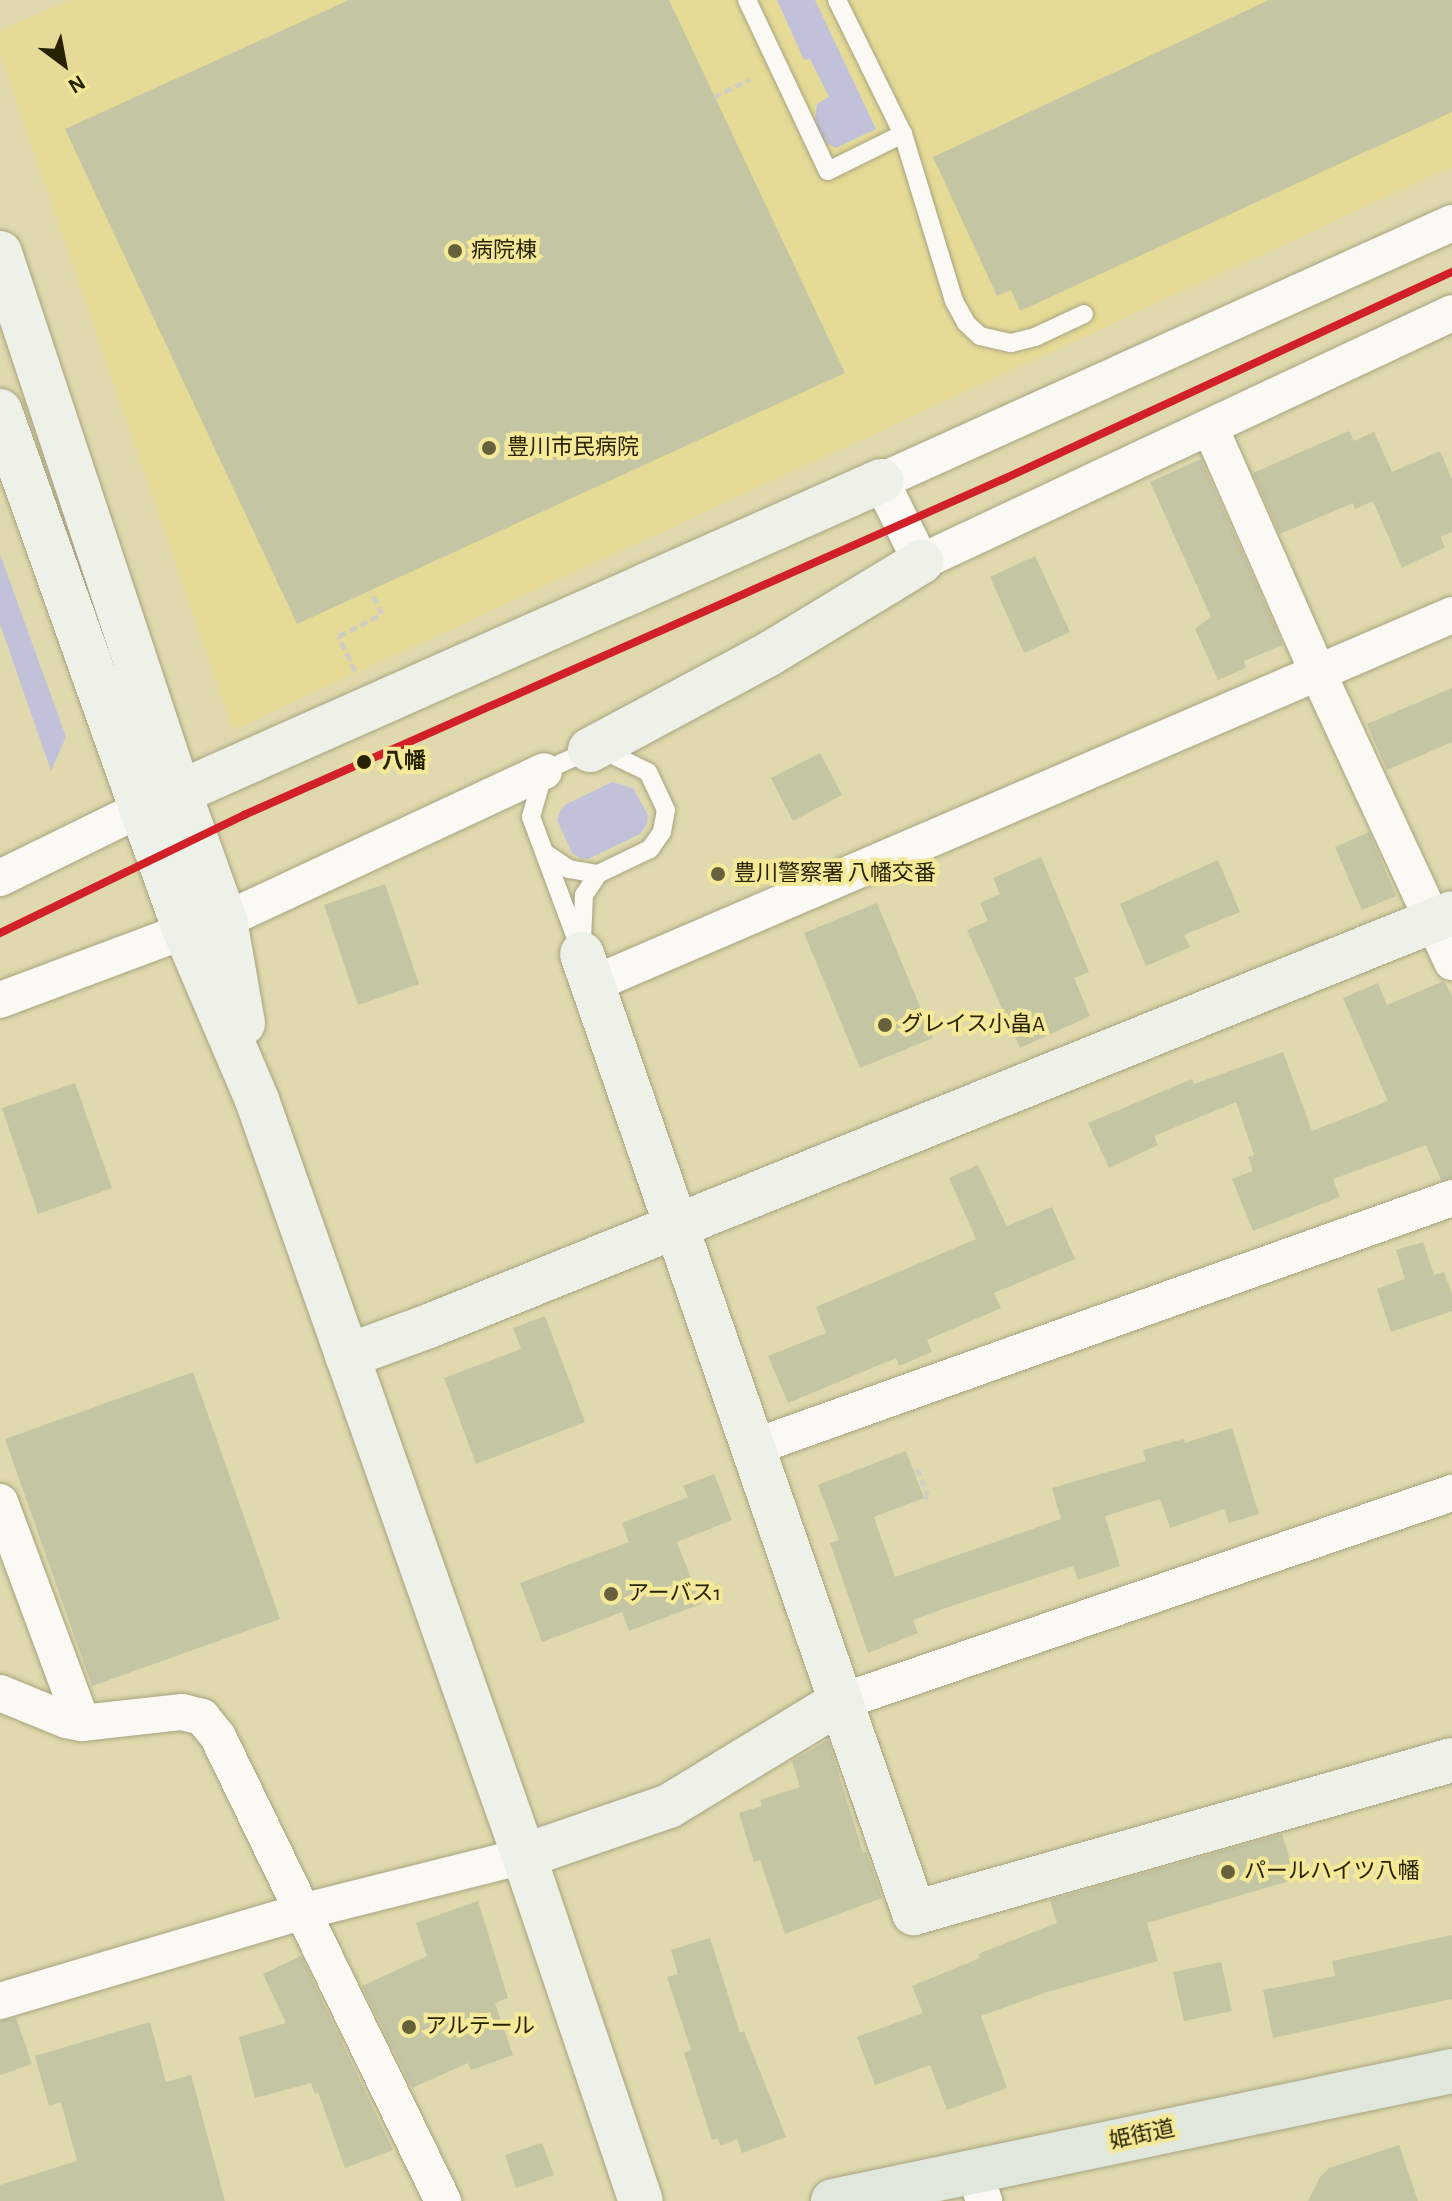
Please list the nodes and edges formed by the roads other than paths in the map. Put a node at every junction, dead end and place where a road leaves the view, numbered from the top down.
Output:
1 (747, 0) edge
2 (837, 0) edge
3 (903, 134) junction
4 (1452, 223) edge
5 (0, 253) edge
6 (1452, 313) edge
7 (1084, 314) dead end
8 (0, 411) edge
9 (1210, 427) junction
10 (881, 481) junction
11 (921, 562) junction
12 (1452, 615) edge
13 (1317, 671) junction
14 (590, 750) junction
15 (544, 771) junction
16 (160, 800) junction
17 (545, 853) junction
18 (598, 874) junction
19 (0, 878) edge
20 (1443, 917) edge
21 (205, 925) junction
22 (1452, 962) edge
23 (587, 969) junction
24 (0, 1000) edge
25 (1452, 1198) edge
26 (677, 1226) junction
27 (347, 1356) junction
28 (754, 1447) junction
29 (1452, 1493) edge
30 (0, 1502) edge
31 (0, 1693) edge
32 (840, 1702) junction
33 (82, 1723) junction
34 (1452, 1760) edge
35 (524, 1856) junction
36 (301, 1912) junction
37 (0, 2001) edge
38 (1452, 2071) edge
39 (979, 2185) edge
40 (443, 2201) edge
41 (641, 2201) edge
42 (833, 2201) edge

1 - 3 lane
2 - 3 lane
3 - 7 lane
4 - 10 street
5 - 16 street
6 - 9 street
8 - 16 street
9 - 11 street
9 - 13 street
10 - 11 street
10 - 16 street
11 - 14 street
12 - 13 street
13 - 20 street
13 - 23 street
14 - 15 lane
14 - 18 lane
15 - 17 lane
15 - 21 street
16 - 19 street
16 - 21 street
17 - 18 lane
17 - 23 lane
18 - 23 lane
20 - 22 street
20 - 26 street
21 - 24 street
21 - 27 street
23 - 26 street
25 - 28 street
26 - 27 street
26 - 28 street
27 - 35 street
28 - 32 street
29 - 32 street
30 - 33 street
31 - 33 street
32 - 34 street
32 - 35 street
33 - 36 street
35 - 36 street
35 - 41 street
36 - 37 street
36 - 40 street
38 - 39 main road, 姫街道
39 - 42 main road, 姫街道

